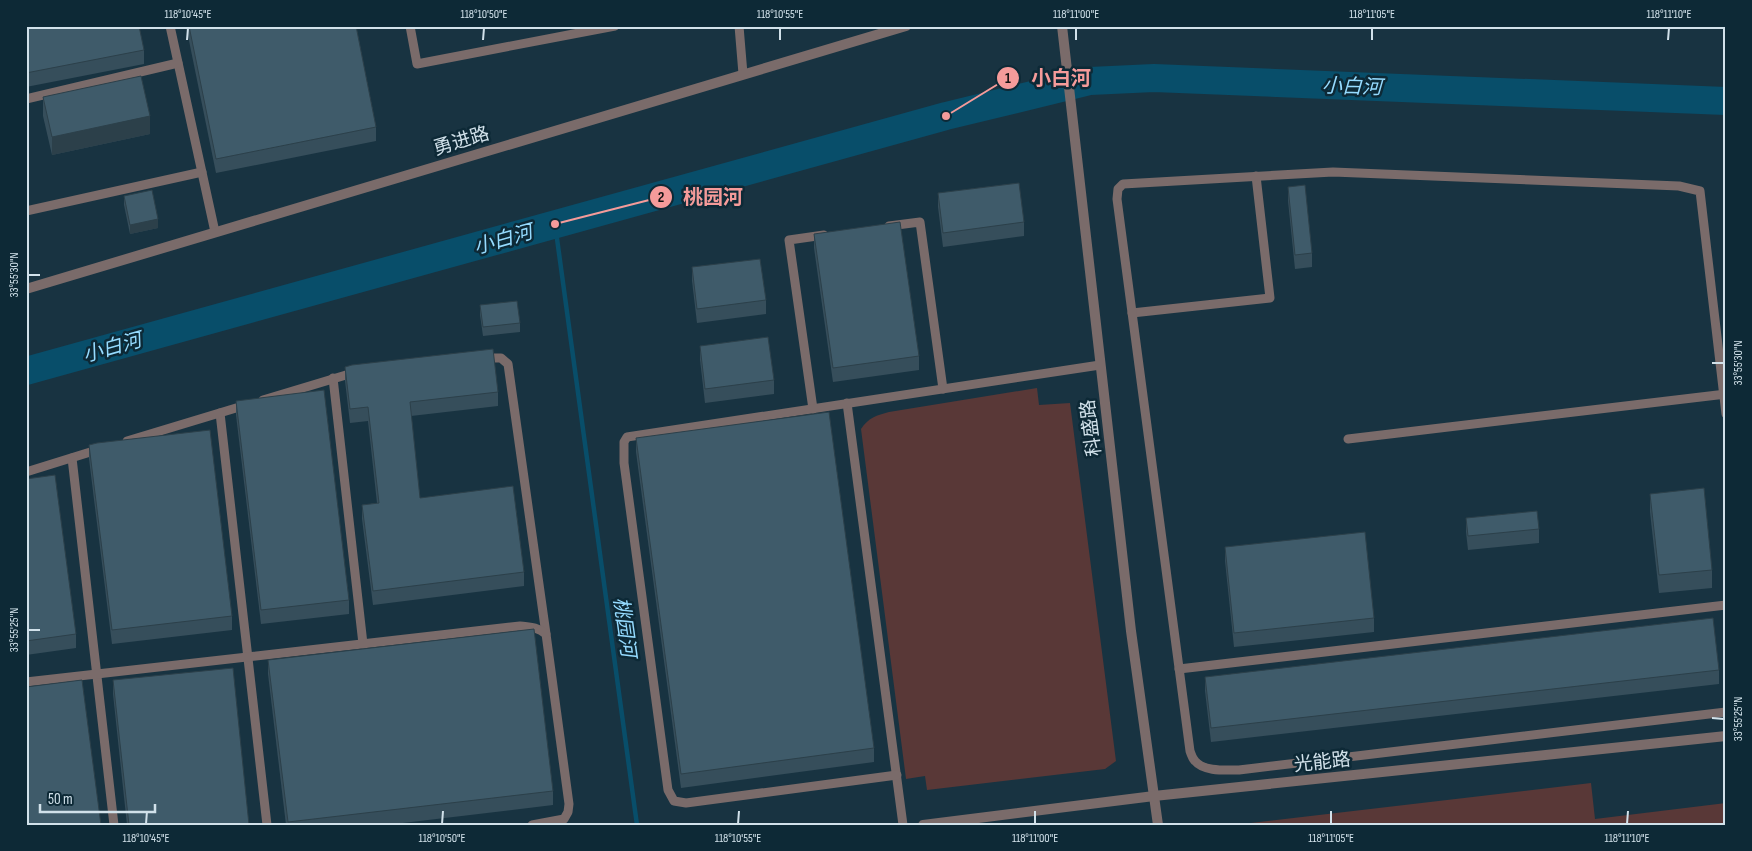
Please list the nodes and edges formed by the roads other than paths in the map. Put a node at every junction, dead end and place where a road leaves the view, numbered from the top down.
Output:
1 (170, 26) edge
2 (410, 26) edge
3 (615, 26) edge
4 (739, 26) edge
5 (906, 26) edge
6 (1062, 26) edge
7 (178, 63) junction
8 (743, 74) junction
9 (26, 99) edge
10 (202, 172) junction
11 (1256, 176) junction
12 (26, 210) edge
13 (882, 227) edge
14 (215, 232) junction
15 (836, 234) edge
16 (26, 289) edge
17 (1132, 313) junction
18 (475, 359) edge
19 (1100, 364) junction
20 (361, 372) edge
21 (333, 378) junction
22 (943, 389) junction
23 (1725, 394) edge
24 (847, 403) junction
25 (813, 408) junction
26 (220, 413) junction
27 (1726, 414) edge
28 (1348, 439) dead end
29 (72, 458) junction
30 (26, 472) edge
31 (1726, 605) edge
32 (546, 634) junction
33 (363, 644) junction
34 (247, 657) junction
35 (1179, 670) junction
36 (96, 674) junction
37 (26, 682) edge
38 (1726, 712) edge
39 (1726, 736) edge
40 (897, 775) junction
41 (1154, 796) junction
42 (566, 822) edge
43 (114, 825) edge
44 (267, 825) edge
45 (532, 825) edge
46 (903, 825) edge
47 (923, 825) edge
48 (1158, 825) edge

1 - 7 lane
2 - 3 lane
4 - 8 lane
5 - 8 street, 勇进路
6 - 19 street, 科盛路
7 - 9 lane
7 - 10 lane
8 - 14 street, 勇进路
10 - 12 lane
10 - 14 lane
11 - 17 lane
11 - 17 lane
11 - 23 lane
13 - 22 lane
14 - 16 street, 勇进路
15 - 25 lane
17 - 35 lane
18 - 32 lane
19 - 22 lane
19 - 41 street, 科盛路
20 - 21 lane
21 - 26 lane
21 - 33 lane
22 - 24 lane
23 - 27 lane
23 - 28 lane
24 - 25 lane
24 - 40 lane
25 - 40 lane
26 - 29 lane
26 - 34 lane
29 - 30 lane
29 - 36 lane
31 - 35 lane
32 - 33 lane
32 - 42 lane
33 - 34 lane
34 - 36 lane
34 - 44 lane
35 - 38 lane
36 - 37 lane
36 - 43 lane
39 - 41 street, 光能路
40 - 46 lane
41 - 47 street, 光能路
41 - 48 street, 科盛路
42 - 45 lane

